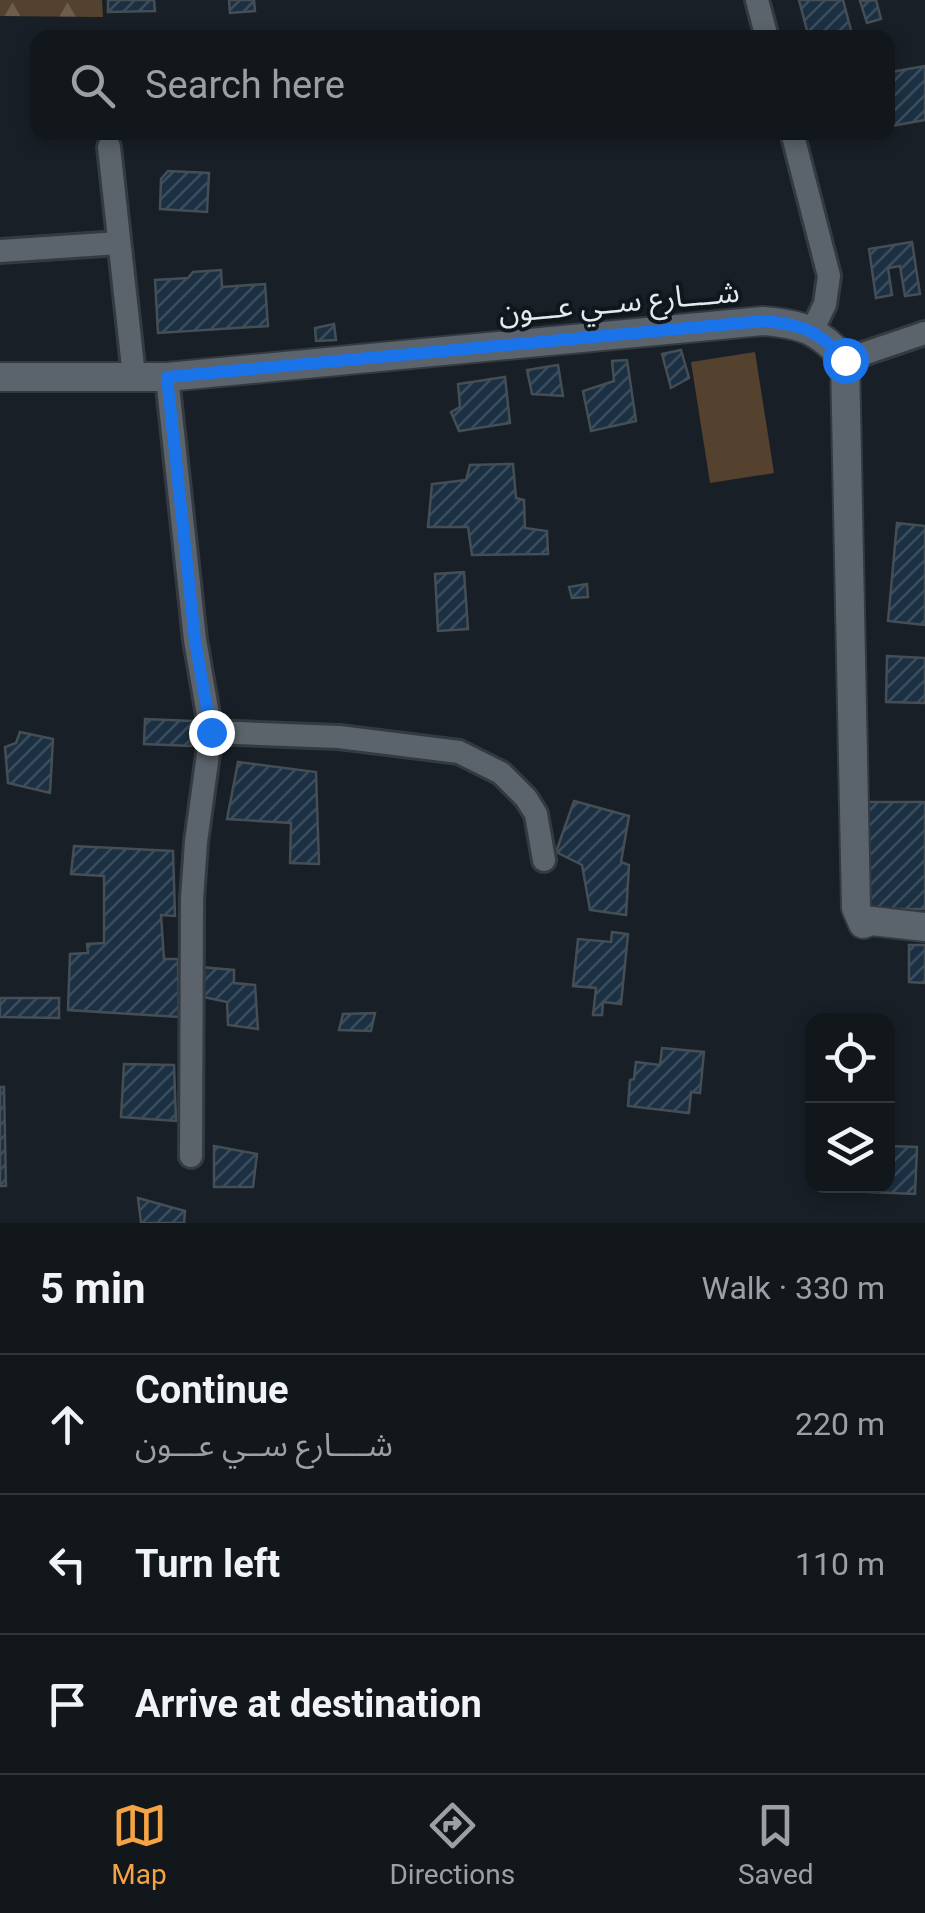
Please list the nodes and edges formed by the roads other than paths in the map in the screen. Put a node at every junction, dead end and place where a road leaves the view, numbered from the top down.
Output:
1 (757, 0) edge
2 (765, 30) edge
3 (794, 140) edge
4 (109, 147) dead end
5 (119, 243) junction
6 (0, 251) edge
7 (812, 331) junction
8 (925, 332) edge
9 (845, 360) junction
10 (134, 376) junction
11 (0, 377) edge
12 (167, 377) junction
13 (211, 732) junction
14 (544, 860) dead end
15 (925, 927) edge
16 (191, 1156) dead end

1 - 2 street
3 - 7 street
4 - 5 street
5 - 6 street
5 - 10 street
7 - 9 street, شــــارع ســي عـــون
7 - 12 street, شــــارع ســي عـــون
8 - 9 street
9 - 15 street
10 - 11 street, شــــارع ســي عـــون
10 - 12 street, شــــارع ســي عـــون
12 - 13 street
13 - 14 street
13 - 16 street

